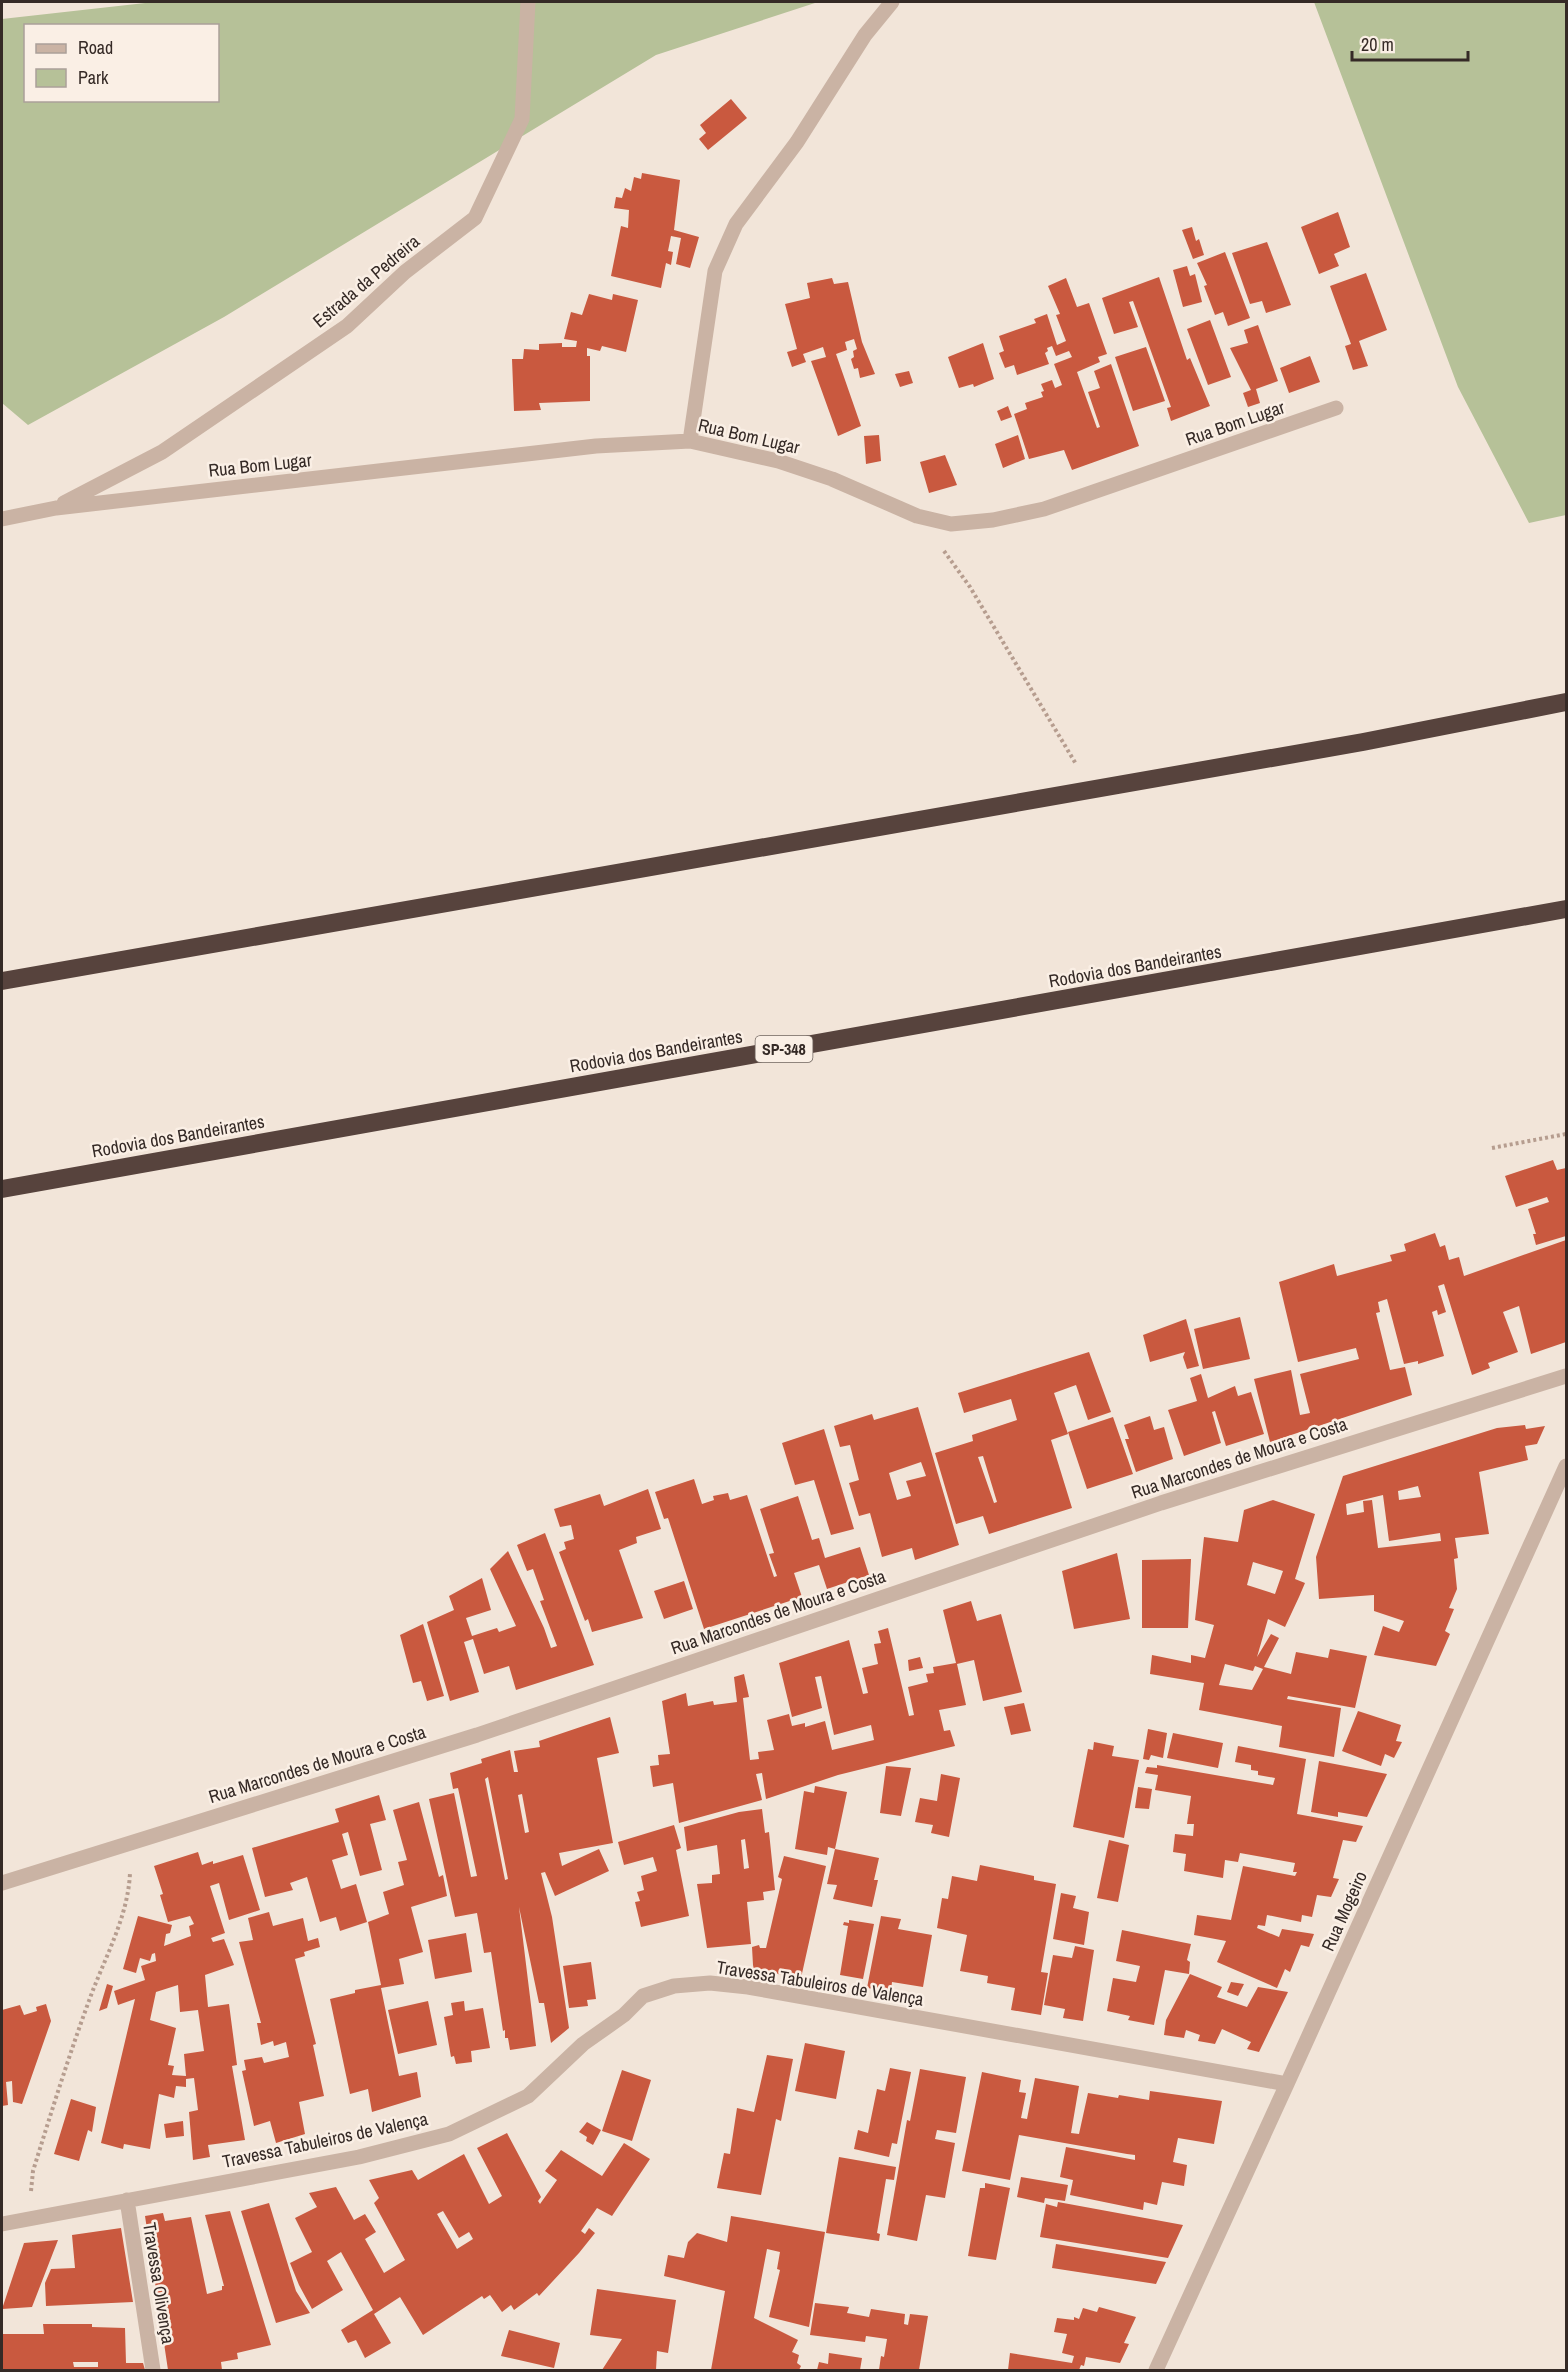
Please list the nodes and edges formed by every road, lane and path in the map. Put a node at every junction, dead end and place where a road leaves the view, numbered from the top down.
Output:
1 (528, 2) edge
2 (892, 2) edge
3 (1336, 408) dead end
4 (690, 441) junction
5 (56, 508) junction
6 (917, 516) junction
7 (2, 519) edge
8 (1566, 702) edge
9 (1091, 790) junction
10 (1566, 909) edge
11 (2, 981) edge
12 (1566, 1134) edge
13 (1492, 1148) dead end
14 (2, 1189) edge
15 (1566, 1376) edge
16 (1566, 1466) edge
17 (132, 1842) junction
18 (2, 1883) edge
19 (1287, 2085) junction
20 (127, 2200) junction
21 (29, 2218) junction
22 (2, 2224) edge
23 (153, 2370) edge
24 (1156, 2370) edge

1 - 5 street, Estrada da Pedreira
2 - 4 street
3 - 6 street, Rua Bom Lugar
4 - 5 street, Rua Bom Lugar
4 - 6 street, Rua Bom Lugar
5 - 7 street
6 - 9 path
8 - 9 highway
9 - 11 highway
10 - 14 highway, Rodovia dos Bandeirantes / SP-348
12 - 13 path
15 - 17 street, Rua Marcondes de Moura e Costa
16 - 19 street, Rua Mogeiro
17 - 18 street, Rua Marcondes de Moura e Costa
17 - 21 path
19 - 20 street, Travessa Tabuleiros de Valença
19 - 24 street, Rua Mogeiro
20 - 21 street, Travessa Tabuleiros de Valença
20 - 23 street, Travessa Olivença
21 - 22 street, Travessa Tabuleiros de Valença

